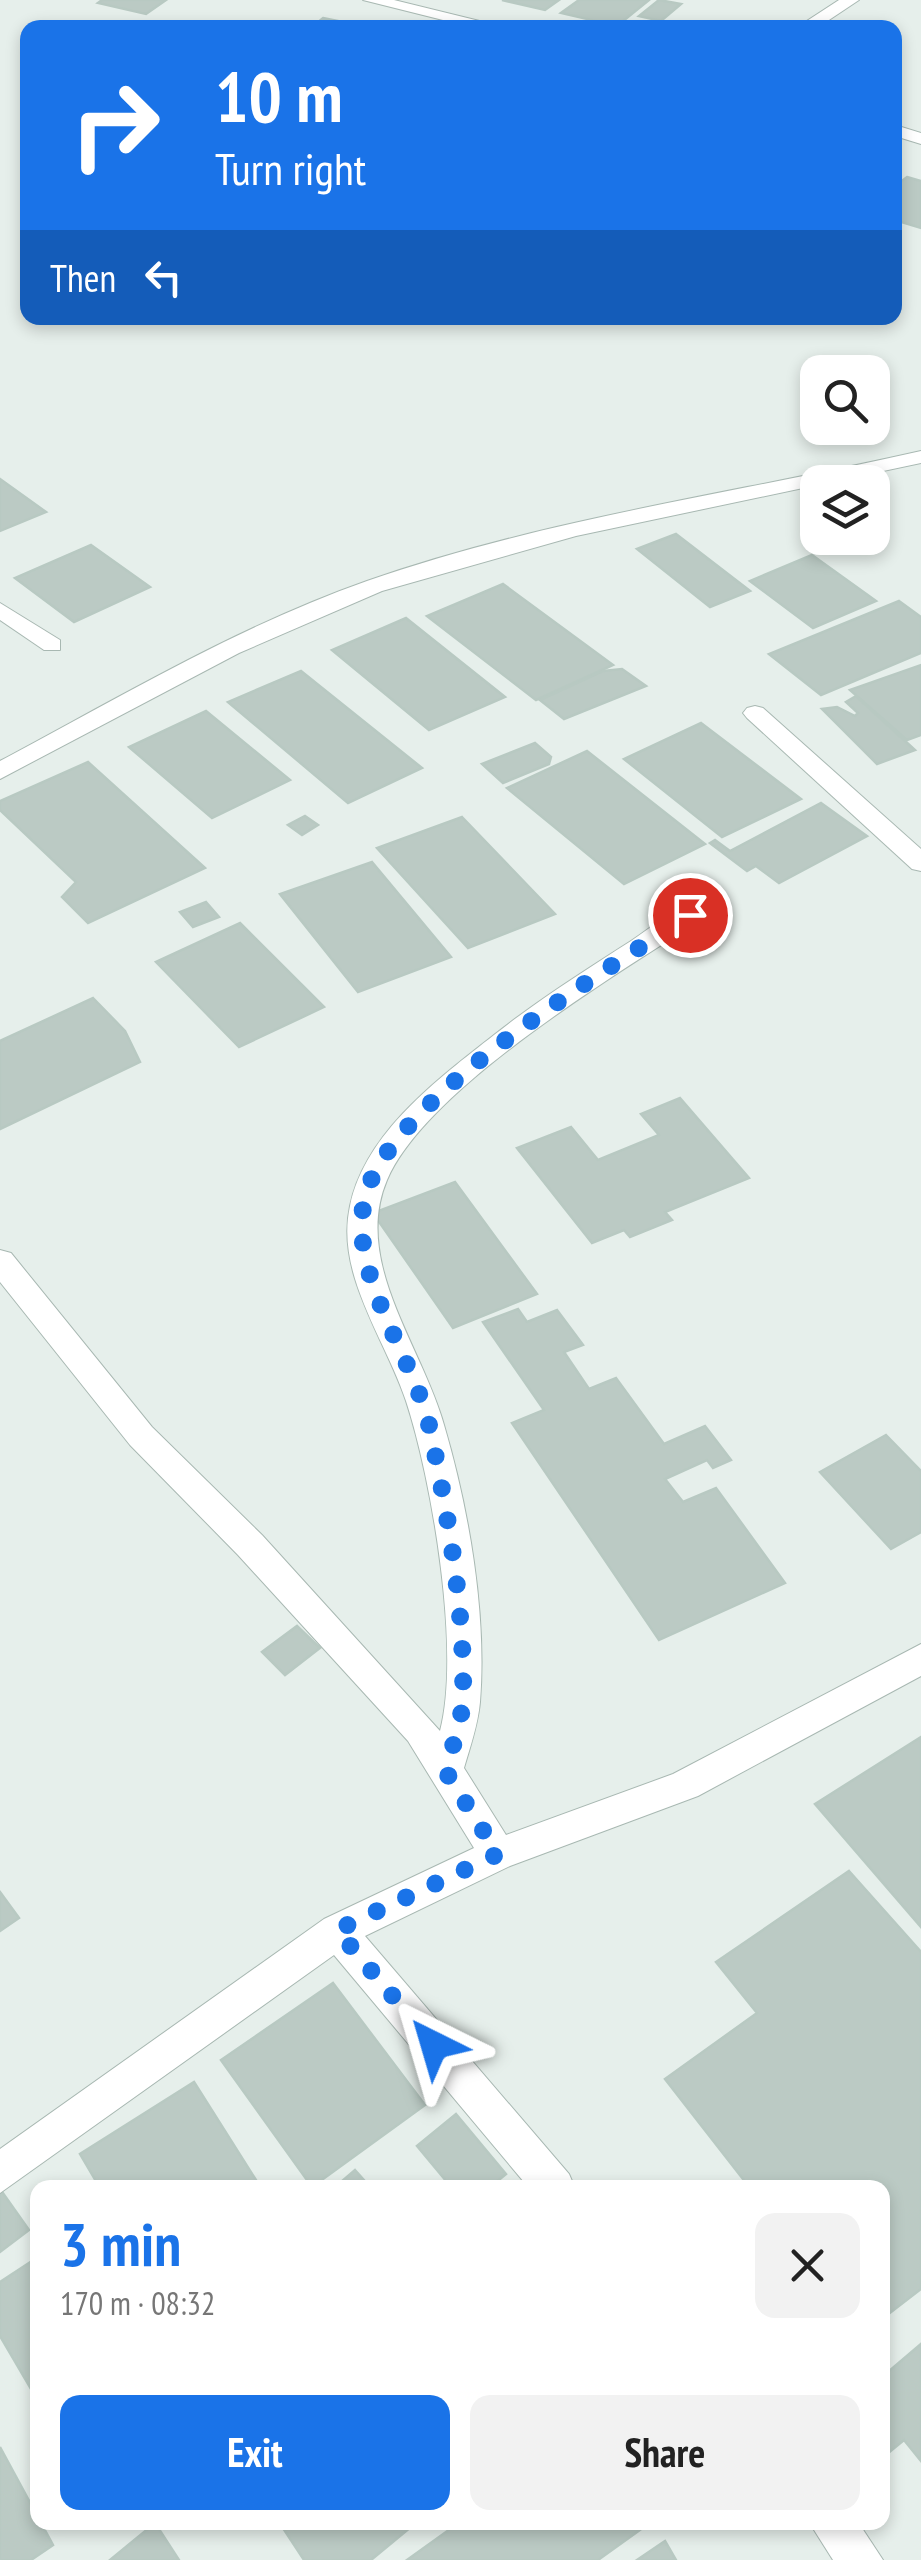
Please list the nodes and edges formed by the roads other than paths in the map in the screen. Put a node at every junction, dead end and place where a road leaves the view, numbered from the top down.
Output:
1 (371, 0) edge
2 (851, 0) edge
3 (463, 20) edge
4 (817, 20) edge
5 (921, 458) edge
6 (0, 610) edge
7 (52, 645) dead end
8 (755, 714) dead end
9 (0, 771) edge
10 (921, 863) edge
11 (690, 915) dead end
12 (0, 1260) edge
13 (921, 1659) edge
14 (446, 1772) junction
15 (498, 1854) junction
16 (337, 1930) junction
17 (0, 2173) edge
18 (548, 2180) edge
19 (837, 2530) edge
20 (861, 2560) edge

1 - 3 street
2 - 4 street
5 - 9 street
6 - 7 street
8 - 10 street
11 - 14 street
12 - 14 street
13 - 15 street
14 - 15 street
15 - 16 street
16 - 17 street
16 - 18 street
19 - 20 street

